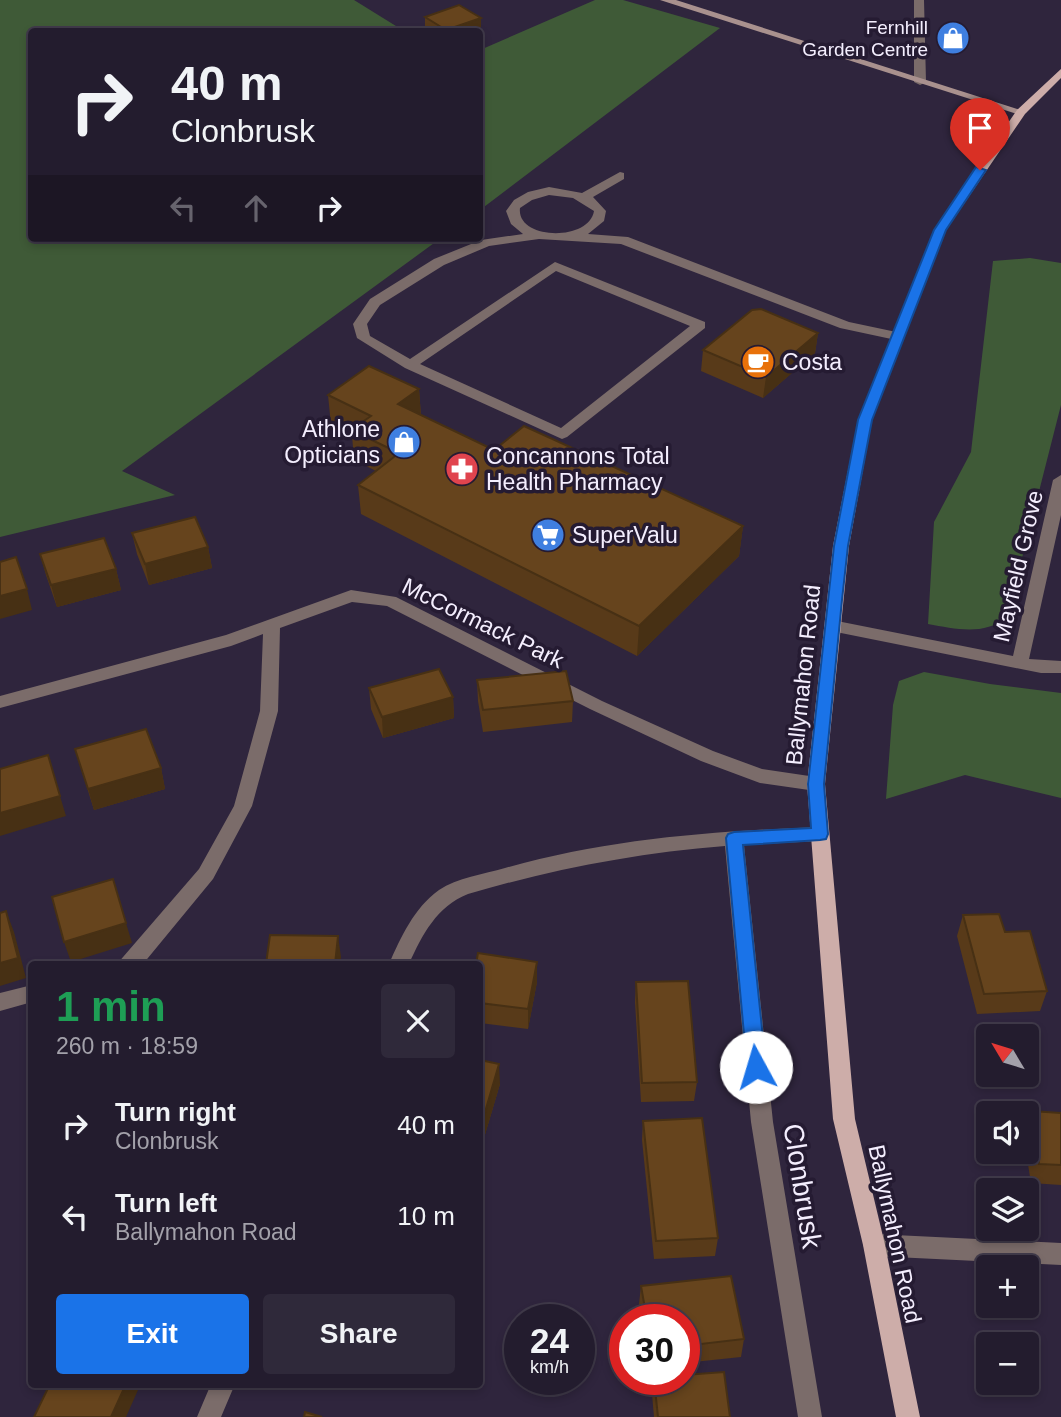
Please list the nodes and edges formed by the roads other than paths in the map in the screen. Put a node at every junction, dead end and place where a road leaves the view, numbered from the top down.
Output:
1 (665, 0) edge
2 (919, 0) edge
3 (1061, 72) edge
4 (919, 82) junction
5 (1021, 113) junction
6 (620, 176) dead end
7 (584, 197) junction
8 (599, 213) junction
9 (513, 219) junction
10 (539, 235) junction
11 (567, 236) junction
12 (623, 240) junction
13 (486, 243) junction
14 (896, 336) junction
15 (410, 365) junction
16 (1061, 480) edge
17 (832, 626) junction
18 (272, 627) junction
19 (1020, 662) junction
20 (1061, 667) edge
21 (0, 702) edge
22 (816, 784) junction
23 (820, 834) junction
24 (734, 838) junction
25 (134, 961) edge
26 (400, 961) edge
27 (28, 994) edge
28 (0, 1002) edge
29 (874, 1245) junction
30 (1061, 1254) edge
31 (221, 1388) edge
32 (209, 1417) edge
33 (810, 1417) edge
34 (908, 1417) edge

1 - 4 street
2 - 4 street
3 - 5 main road, Ballymahon Road
4 - 5 street
5 - 14 main road, Ballymahon Road
6 - 7 street
7 - 8 street
7 - 9 street
8 - 11 street
8 - 12 street
9 - 10 street
9 - 13 street
10 - 11 street
10 - 13 street
11 - 12 street
12 - 14 street
13 - 15 street
14 - 17 main road, Ballymahon Road
15 - 15 street
16 - 19 street, Mayfield Grove
17 - 19 street, Mayfield Grove
17 - 22 main road, Ballymahon Road
18 - 21 street, McCormack Park
18 - 22 street, McCormack Park
18 - 25 street
19 - 20 street, Mayfield Grove
22 - 23 main road, Ballymahon Road
23 - 24 street
23 - 29 main road, Ballymahon Road
24 - 26 street
24 - 33 street, Clonbrusk
27 - 28 street
29 - 30 street
29 - 34 main road, Ballymahon Road
31 - 32 street

